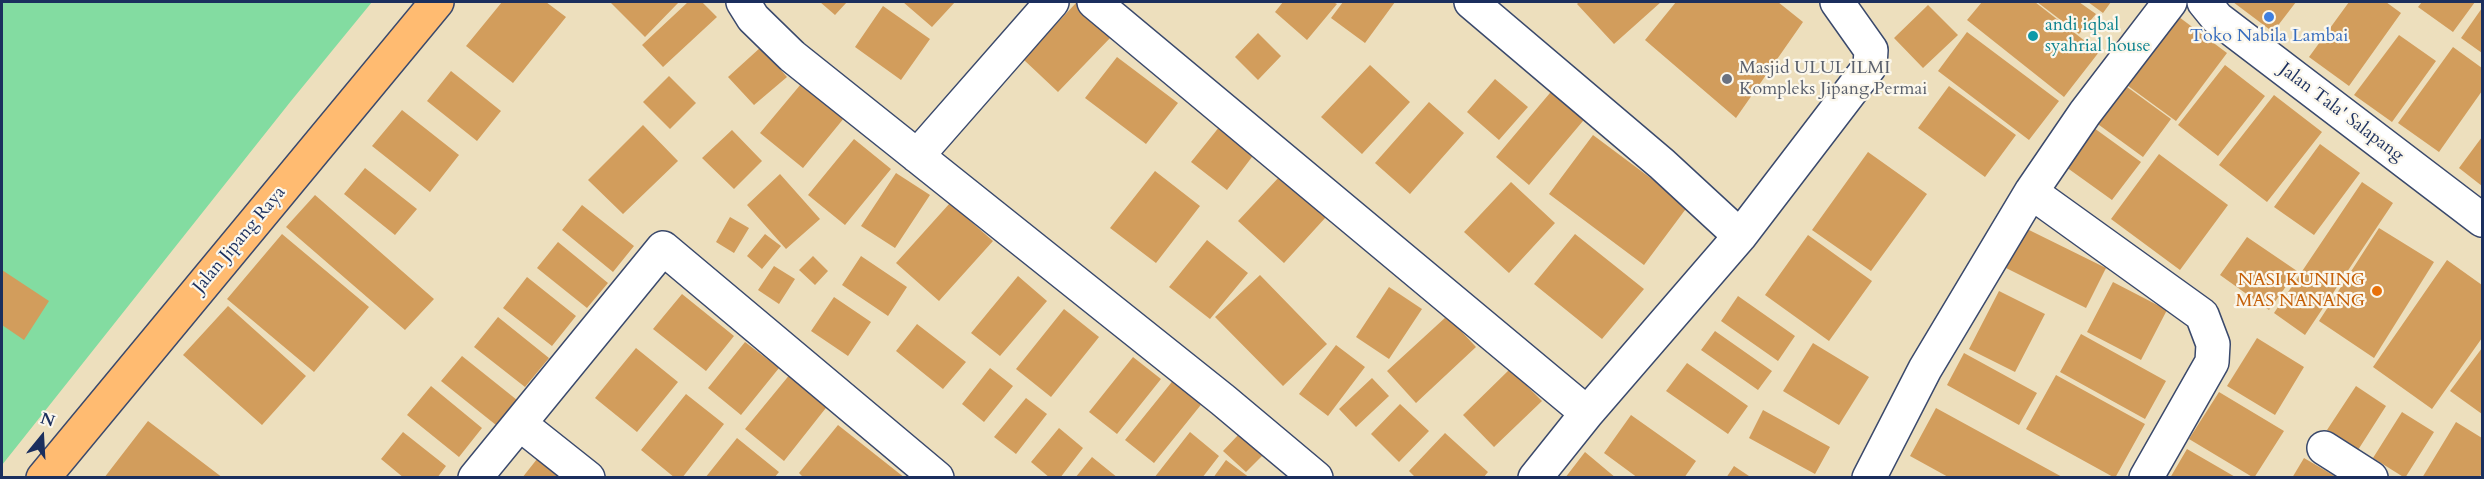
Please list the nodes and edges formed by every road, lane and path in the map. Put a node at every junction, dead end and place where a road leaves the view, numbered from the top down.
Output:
1 (437, 2) edge
2 (742, 2) edge
3 (1052, 2) edge
4 (1094, 2) edge
5 (1472, 2) edge
6 (1837, 2) edge
7 (2170, 2) edge
8 (2204, 2) edge
9 (917, 156) junction
10 (2031, 192) junction
11 (2482, 220) edge
12 (1740, 236) junction
13 (1587, 413) junction
14 (520, 423) junction
15 (2324, 448) dead end
16 (44, 477) edge
17 (475, 477) edge
18 (588, 477) edge
19 (937, 477) edge
20 (1316, 477) edge
21 (1535, 477) edge
22 (1869, 477) edge
23 (2146, 477) edge
24 (2371, 477) edge

1 - 16 main road, Jalan Jipang Raya
2 - 9 street
3 - 9 street
4 - 13 street
5 - 12 street
6 - 12 street
7 - 10 street
8 - 11 street, Jalan Tala' Salapang
9 - 20 street
10 - 22 street
10 - 23 street
12 - 13 street
13 - 21 street
14 - 17 street
14 - 18 street
14 - 19 street
15 - 24 street

